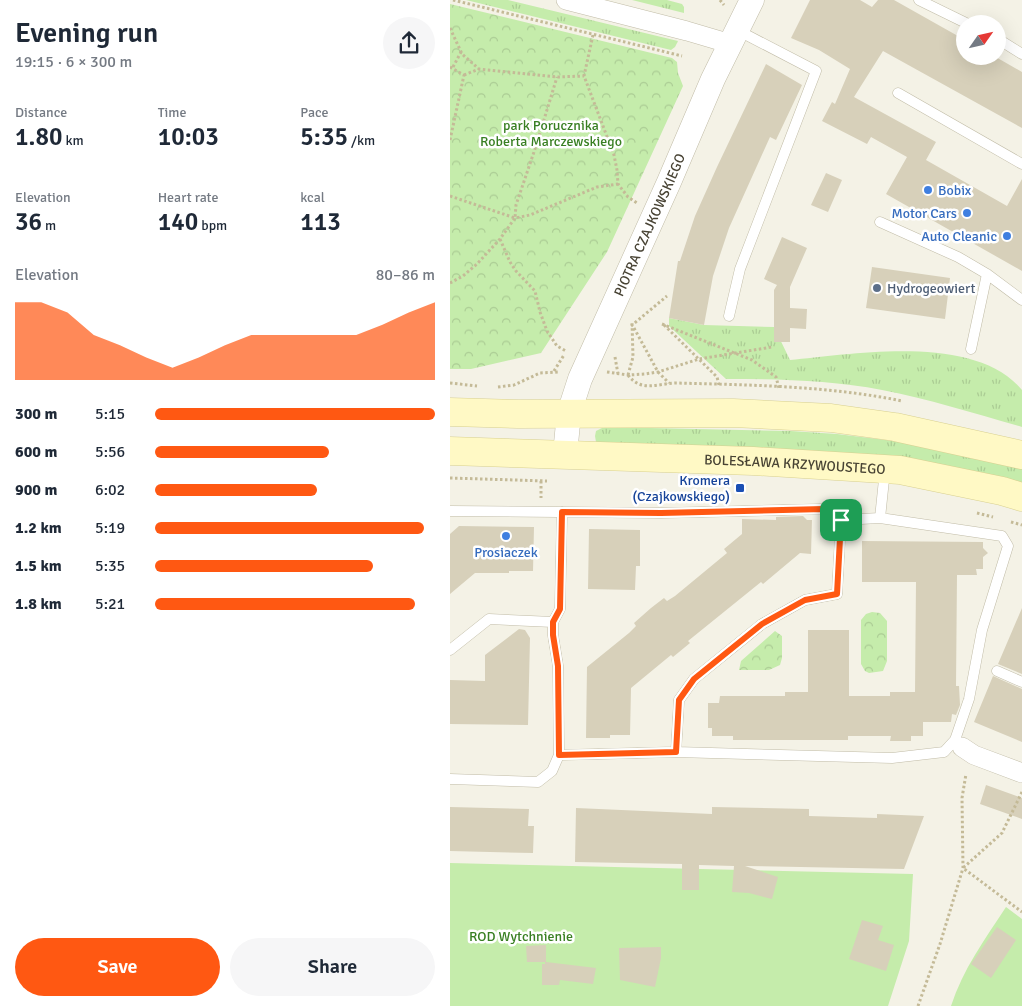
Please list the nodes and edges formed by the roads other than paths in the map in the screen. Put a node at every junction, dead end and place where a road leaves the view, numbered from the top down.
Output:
1 (566, 0) edge
2 (752, 0) edge
3 (919, 0) edge
4 (956, 18) edge
5 (734, 37) junction
6 (1006, 44) edge
7 (1022, 54) edge
8 (898, 93) dead end
9 (1022, 164) edge
10 (880, 222) dead end
11 (987, 274) junction
12 (1022, 300) edge
13 (729, 316) dead end
14 (971, 349) dead end
15 (450, 412) edge
16 (568, 413) junction
17 (450, 451) edge
18 (565, 454) junction
19 (1022, 455) edge
20 (885, 470) junction
21 (1022, 497) edge
22 (450, 511) edge
23 (562, 512) junction
24 (880, 518) junction
25 (841, 520) junction
26 (553, 622) junction
27 (450, 650) edge
28 (997, 671) dead end
29 (1022, 682) edge
30 (963, 747) junction
31 (676, 752) junction
32 (559, 755) junction
33 (1022, 773) edge
34 (450, 779) edge

1 - 5 street
2 - 5 street, PIOTRA CZAJKOWSKIEGO
3 - 4 lane
5 - 13 lane
5 - 16 street, PIOTRA CZAJKOWSKIEGO
6 - 7 lane
8 - 9 lane
10 - 11 lane
11 - 12 lane
11 - 14 lane
15 - 16 main road
16 - 18 street, PIOTRA CZAJKOWSKIEGO
16 - 19 main road
17 - 18 main road, BOLESŁAWA KRZYWOUSTEGO
18 - 20 main road, BOLESŁAWA KRZYWOUSTEGO
20 - 21 main road, BOLESŁAWA KRZYWOUSTEGO
20 - 24 lane
22 - 23 lane
23 - 25 lane
23 - 26 lane
24 - 25 lane
24 - 30 lane
25 - 31 lane
26 - 27 lane
26 - 32 lane
28 - 29 lane
30 - 31 lane
30 - 33 street
31 - 32 lane
32 - 34 lane

